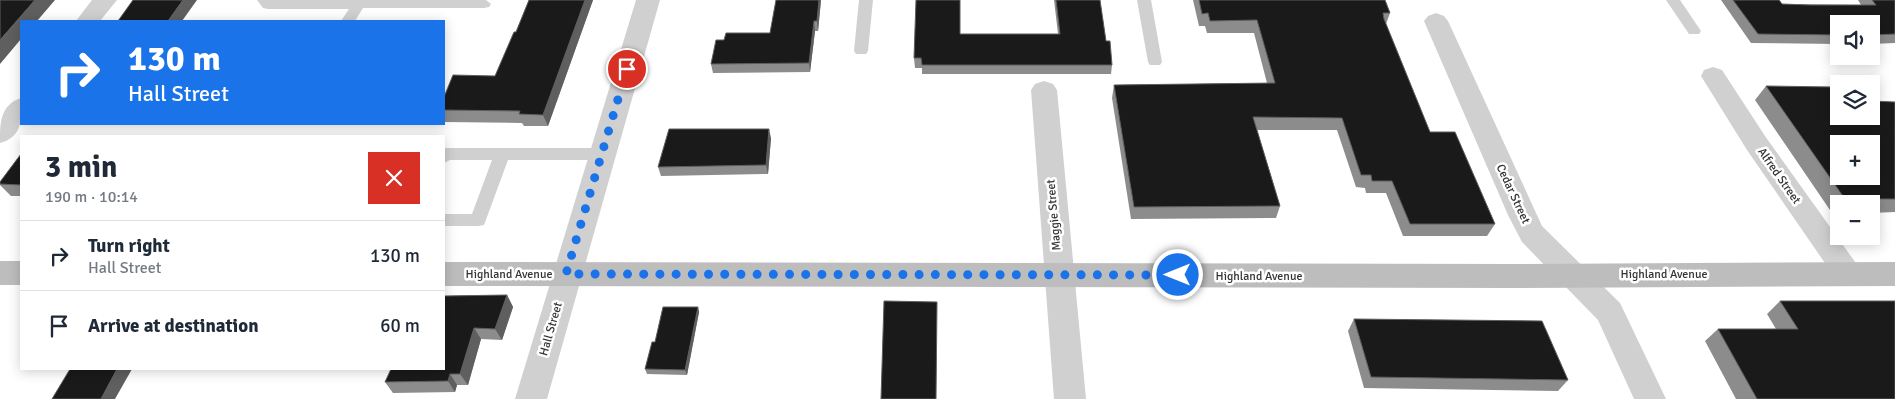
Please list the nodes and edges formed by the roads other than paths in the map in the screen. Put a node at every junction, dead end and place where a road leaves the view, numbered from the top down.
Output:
1 (105, 0) edge
2 (264, 0) edge
3 (648, 0) edge
4 (866, 0) edge
5 (1144, 0) edge
6 (1673, 0) edge
7 (359, 4) junction
8 (484, 4) dead end
9 (89, 20) edge
10 (349, 20) edge
11 (1436, 21) dead end
12 (1694, 32) dead end
13 (861, 51) dead end
14 (1155, 62) dead end
15 (1713, 76) dead end
16 (1044, 90) dead end
17 (20, 108) edge
18 (0, 134) edge
19 (502, 154) junction
20 (601, 154) junction
21 (445, 155) edge
22 (445, 220) edge
23 (0, 273) edge
24 (20, 273) edge
25 (445, 274) edge
26 (566, 274) junction
27 (1572, 274) junction
28 (1848, 274) junction
29 (1895, 274) edge
30 (1059, 275) junction
31 (532, 399) edge
32 (1070, 399) edge
33 (1650, 399) edge

1 - 9 street
2 - 7 lane
3 - 20 street, Hall Street
4 - 13 lane
5 - 14 lane
6 - 12 lane
7 - 8 lane
7 - 10 lane
11 - 27 street, Cedar Street
15 - 28 street, Alfred Street
16 - 30 street, Maggie Street
17 - 18 street
19 - 20 lane
19 - 21 lane
19 - 22 lane
20 - 26 street, Hall Street
23 - 24 main road
25 - 26 main road, Highland Avenue
26 - 30 main road, Highland Avenue
26 - 31 street, Hall Street
27 - 28 main road, Highland Avenue
27 - 30 main road, Highland Avenue
27 - 33 street, Cedar Street
28 - 29 main road, Highland Avenue
30 - 32 street, Maggie Street

